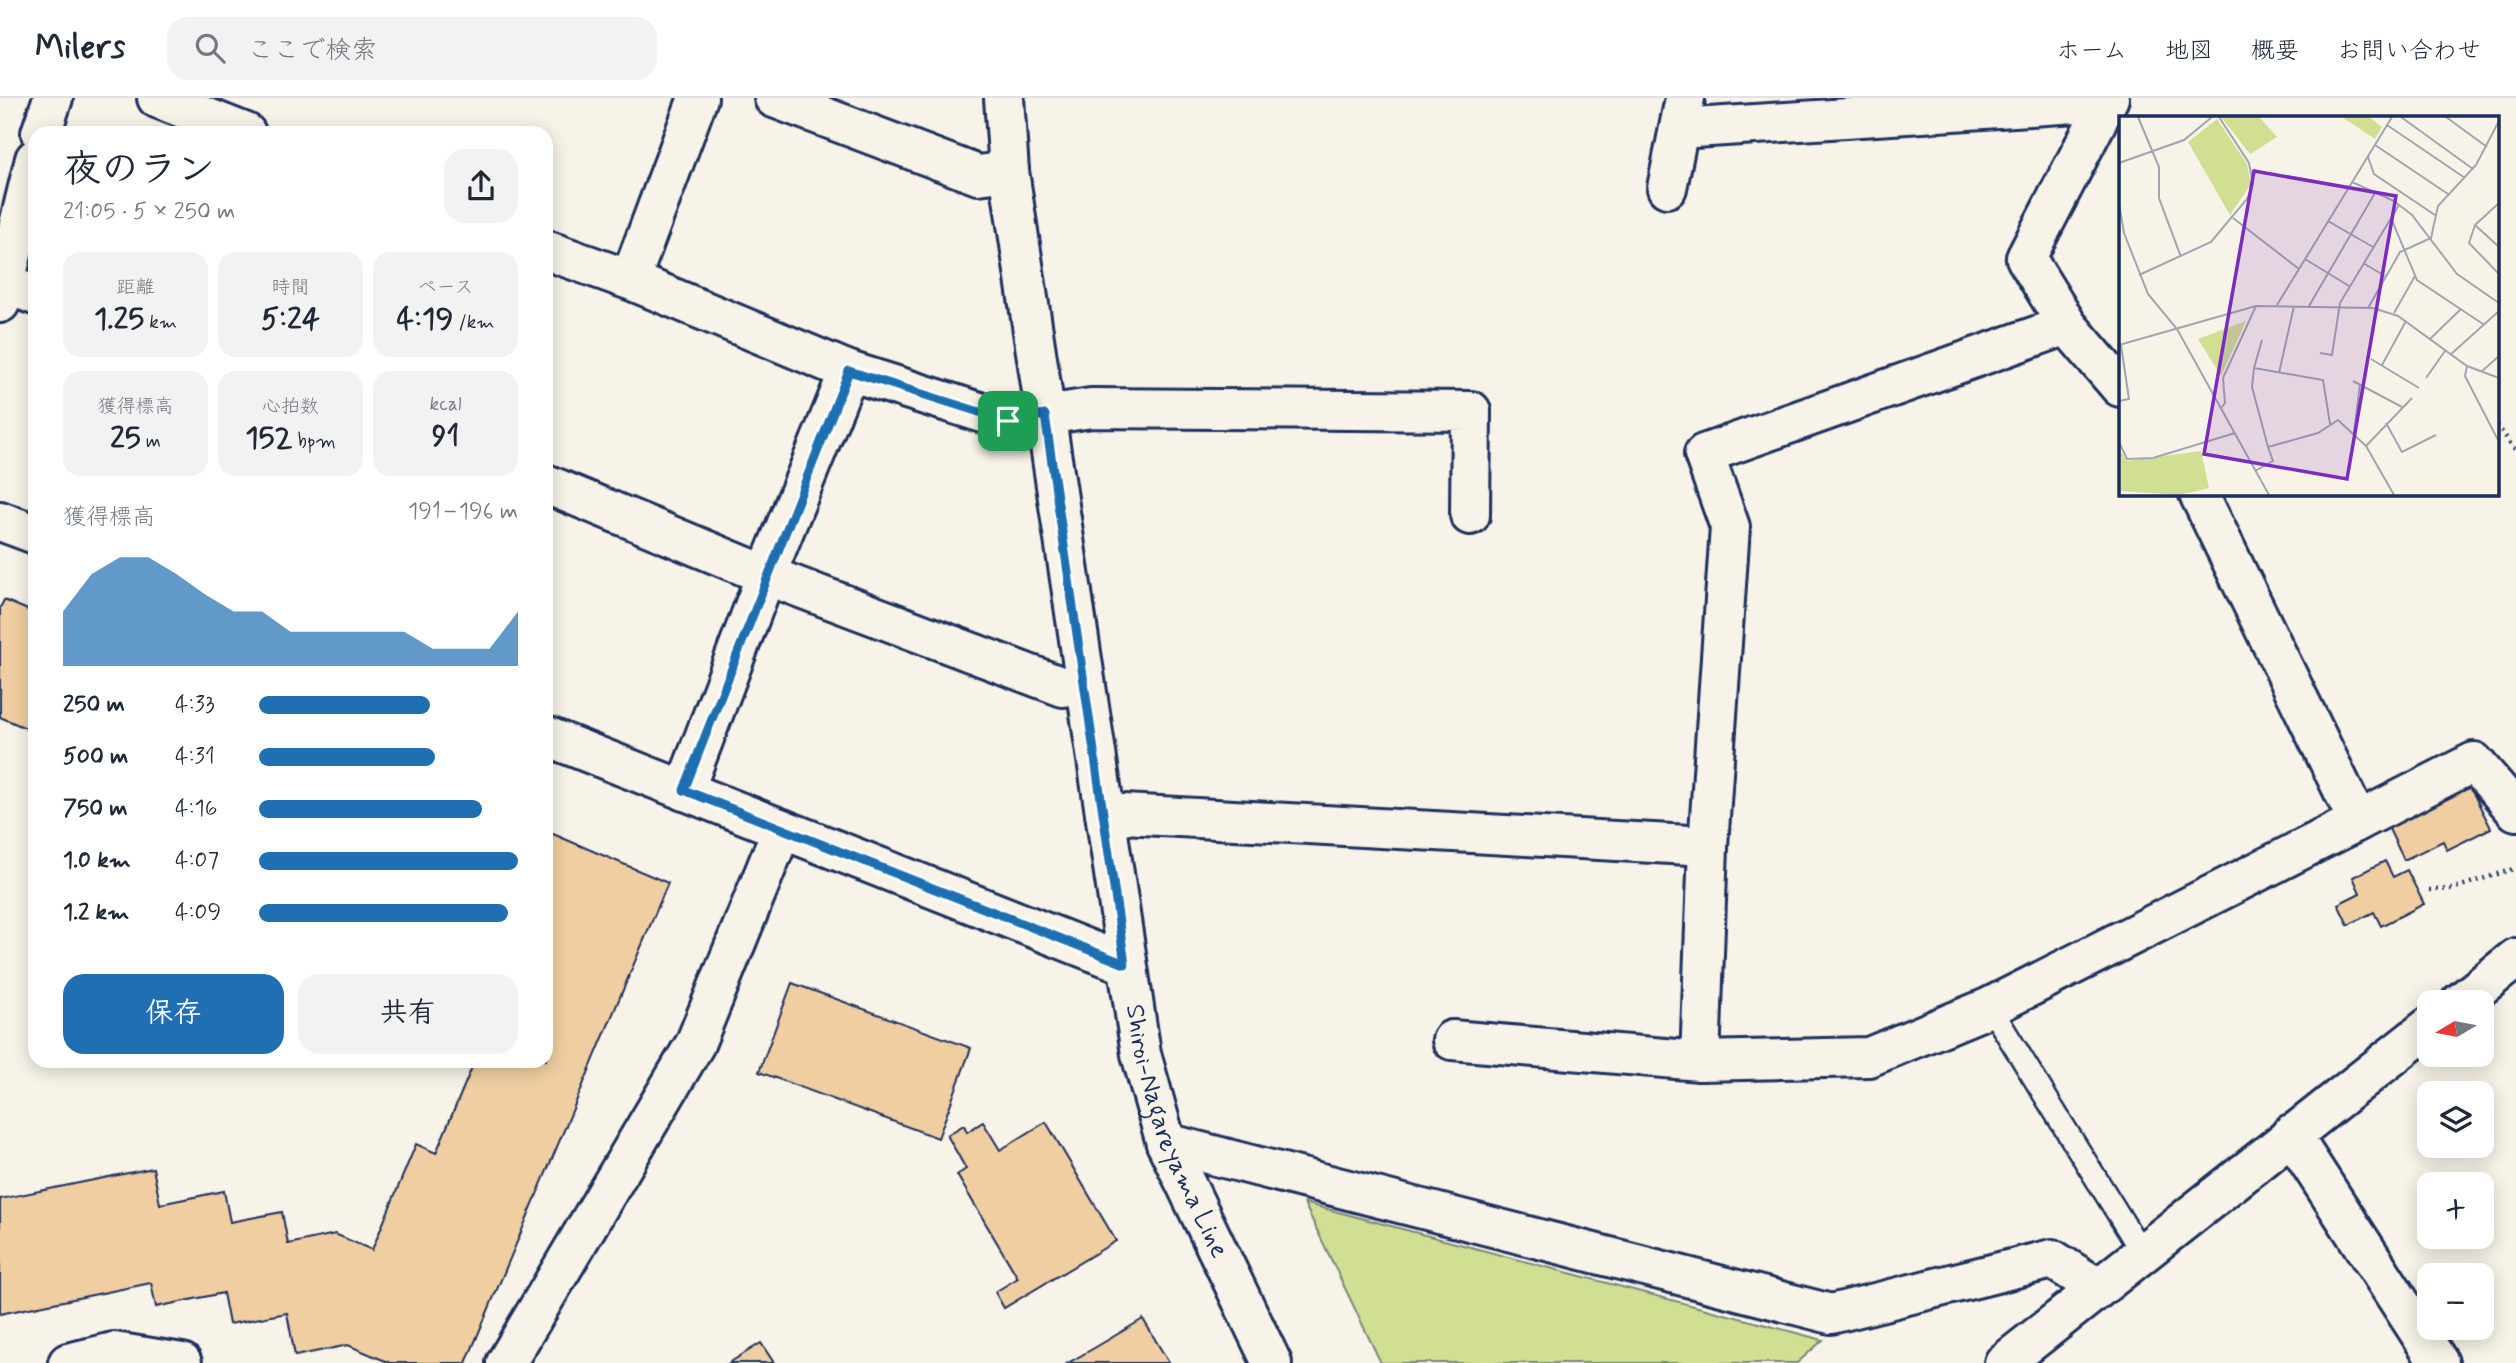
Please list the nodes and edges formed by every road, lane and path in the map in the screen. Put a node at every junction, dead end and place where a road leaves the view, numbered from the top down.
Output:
1 (53, 98) edge
2 (157, 98) edge
3 (698, 98) edge
4 (774, 98) edge
5 (1003, 98) edge
6 (2108, 99) edge
7 (209, 106) edge
8 (1682, 114) edge
9 (43, 126) edge
10 (236, 126) edge
11 (1009, 171) junction
12 (1667, 188) dead end
13 (28, 202) edge
14 (553, 252) edge
15 (630, 280) junction
16 (13, 294) edge
17 (2067, 325) junction
18 (849, 371) junction
19 (2119, 386) edge
20 (1045, 415) junction
21 (2498, 426) edge
22 (2516, 451) edge
23 (553, 488) edge
24 (2199, 495) edge
25 (1470, 515) dead end
26 (0, 521) edge
27 (28, 531) edge
28 (766, 575) junction
29 (1086, 684) junction
30 (553, 739) edge
31 (684, 790) junction
32 (2516, 811) edge
33 (1105, 813) junction
34 (2358, 821) junction
35 (782, 829) junction
36 (1708, 846) junction
37 (2516, 867) edge
38 (2429, 890) dead end
39 (2516, 958) edge
40 (1125, 964) junction
41 (2476, 990) edge
42 (1990, 1007) junction
43 (2417, 1036) edge
44 (1452, 1040) dead end
45 (1700, 1062) junction
46 (2291, 1134) junction
47 (1166, 1143) junction
48 (2141, 1251) junction
49 (2098, 1287) junction
50 (68, 1363) edge
51 (182, 1363) edge
52 (506, 1363) edge
53 (1272, 1363) edge
54 (2004, 1363) edge
55 (2439, 1363) edge

1 - 9 street
2 - 7 street
3 - 15 street
4 - 11 street
5 - 11 street, Shiroi-Nagareyama Line
6 - 8 street
6 - 17 street
7 - 10 street
8 - 12 street
11 - 20 street, Shiroi-Nagareyama Line
13 - 16 street
14 - 15 street
15 - 18 street
17 - 19 street
17 - 36 street
18 - 20 street
18 - 28 street
20 - 25 street
20 - 29 street, Shiroi-Nagareyama Line
21 - 22 path
23 - 28 street
24 - 34 street
26 - 27 street
28 - 29 street
28 - 31 street
29 - 33 street, Shiroi-Nagareyama Line
30 - 31 street
31 - 35 street
32 - 34 street
33 - 36 street
33 - 40 street, Shiroi-Nagareyama Line
34 - 42 street
35 - 40 street
35 - 52 street
36 - 45 street
37 - 38 path
39 - 41 street
40 - 47 street, Shiroi-Nagareyama Line
42 - 45 street
42 - 48 lane
43 - 46 street
44 - 45 street
46 - 48 street
46 - 55 street
47 - 49 street
47 - 53 street, Shiroi-Nagareyama Line
48 - 49 street
49 - 54 street
50 - 51 street

